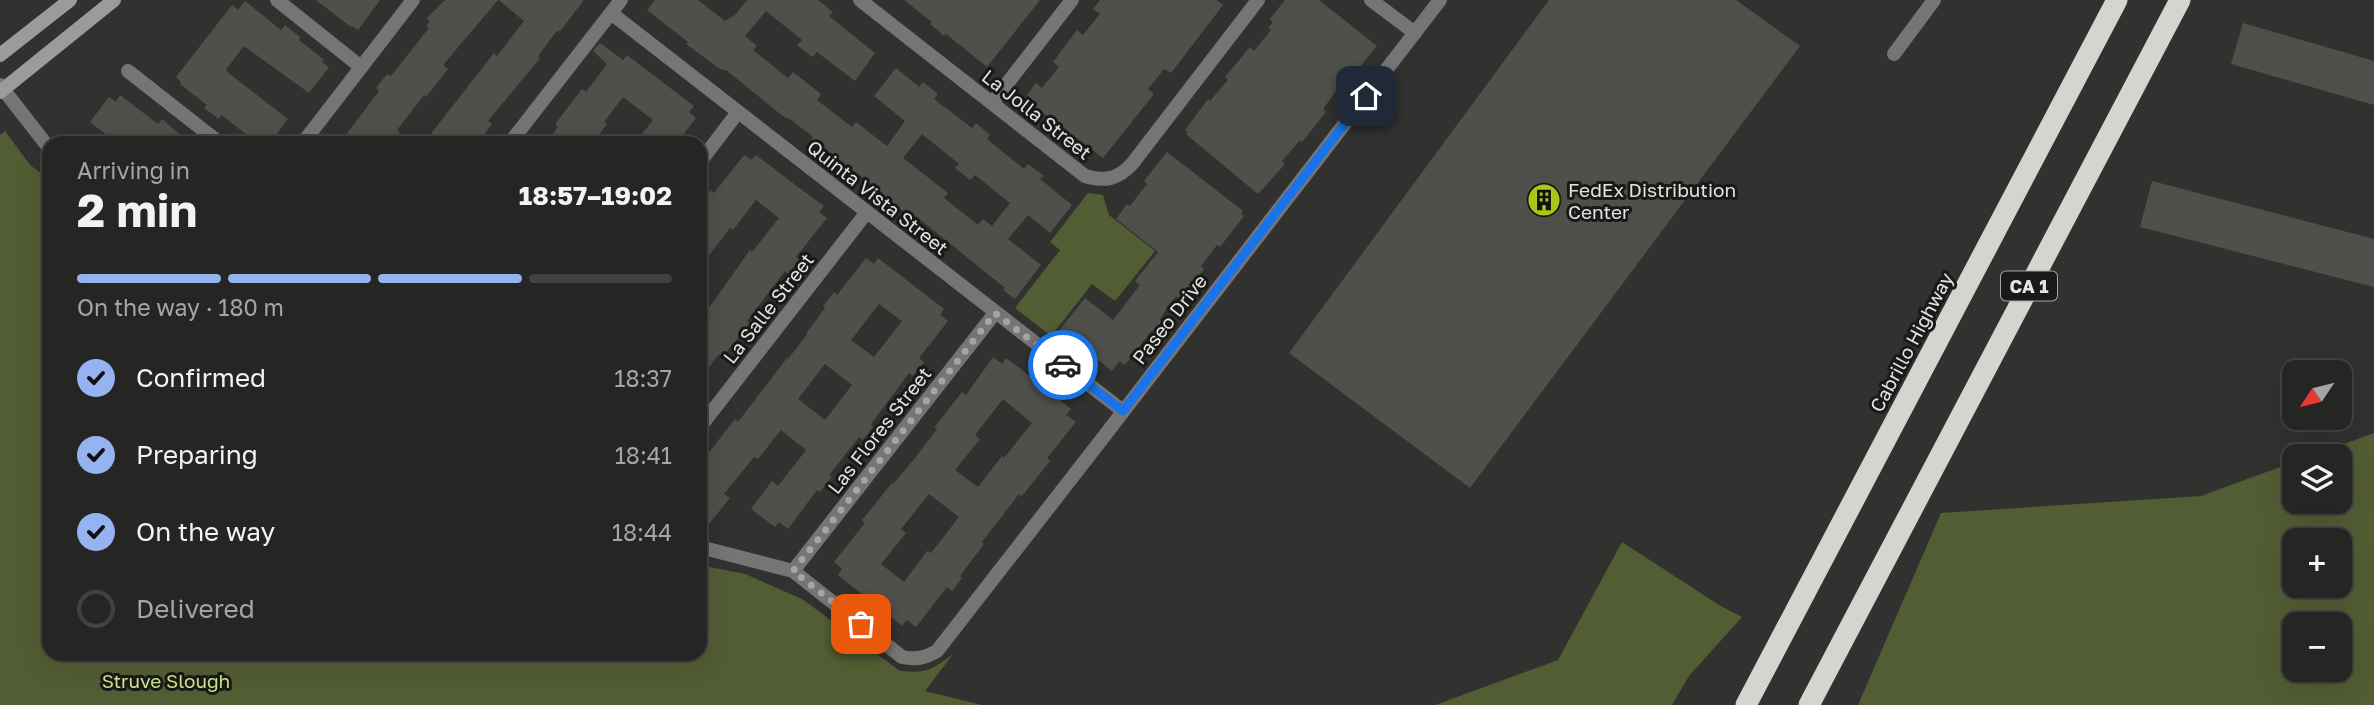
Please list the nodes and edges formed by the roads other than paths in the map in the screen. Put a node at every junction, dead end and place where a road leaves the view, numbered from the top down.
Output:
1 (70, 0) edge
2 (114, 0) edge
3 (277, 0) edge
4 (413, 0) edge
5 (621, 0) edge
6 (860, 0) edge
7 (1072, 0) edge
8 (1258, 0) edge
9 (1371, 0) edge
10 (1440, 0) edge
11 (1934, 0) edge
12 (2117, 0) edge
13 (2180, 0) edge
14 (611, 13) junction
15 (1415, 33) junction
16 (1894, 54) dead end
17 (0, 55) edge
18 (361, 66) junction
19 (128, 71) dead end
20 (1, 89) edge
21 (992, 103) junction
22 (738, 113) junction
23 (211, 136) edge
24 (308, 136) edge
25 (515, 136) edge
26 (42, 139) edge
27 (707, 153) edge
28 (867, 212) junction
29 (995, 313) junction
30 (1123, 411) junction
31 (707, 418) edge
32 (707, 549) edge
33 (793, 571) junction
34 (1746, 705) edge
35 (1809, 705) edge

1 - 17 street
2 - 20 street
3 - 18 street
4 - 18 street
5 - 14 street
6 - 21 street, La Jolla Street
7 - 21 street
8 - 21 street, La Jolla Street
9 - 15 street
10 - 15 street, Paseo Drive
11 - 16 street
12 - 34 highway, Cabrillo Highway / CA 1
13 - 35 highway, CA 1
14 - 22 street, Quinta Vista Street
14 - 25 street
15 - 30 street, Paseo Drive
18 - 24 street
19 - 23 street
20 - 26 street
22 - 27 street
22 - 28 street, Quinta Vista Street
28 - 29 street, Quinta Vista Street
28 - 31 street, La Salle Street
29 - 30 street, Quinta Vista Street
29 - 33 street, Las Flores Street
30 - 33 street, Paseo Drive
32 - 33 street

